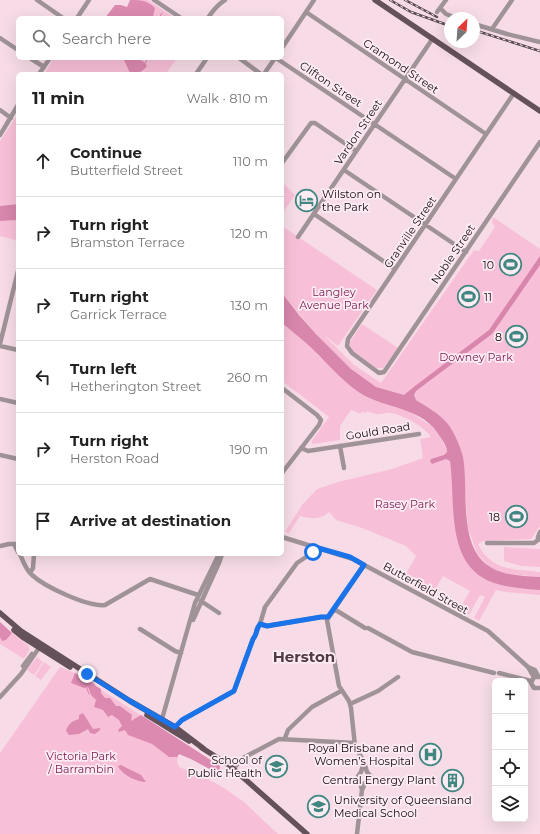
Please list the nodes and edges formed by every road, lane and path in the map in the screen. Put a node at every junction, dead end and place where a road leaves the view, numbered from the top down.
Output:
1 (37, 0) edge
2 (89, 0) edge
3 (154, 0) edge
4 (225, 0) edge
5 (314, 0) edge
6 (375, 0) edge
7 (446, 0) edge
8 (512, 0) edge
9 (306, 12) junction
10 (444, 13) edge
11 (60, 16) edge
12 (78, 16) edge
13 (178, 16) edge
14 (209, 16) edge
15 (480, 26) edge
16 (492, 29) junction
17 (0, 38) edge
18 (432, 38) junction
19 (540, 42) edge
20 (284, 45) edge
21 (16, 49) edge
22 (33, 60) edge
23 (49, 60) edge
24 (206, 60) edge
25 (242, 60) edge
26 (274, 60) edge
27 (279, 60) edge
28 (44, 67) junction
29 (40, 72) edge
30 (197, 72) edge
31 (258, 72) edge
32 (266, 72) edge
33 (405, 79) junction
34 (514, 93) junction
35 (16, 109) edge
36 (0, 110) edge
37 (540, 111) edge
38 (11, 118) junction
39 (374, 124) junction
40 (486, 134) junction
41 (0, 135) edge
42 (540, 142) edge
43 (356, 151) junction
44 (284, 160) edge
45 (344, 170) junction
46 (456, 180) junction
47 (314, 214) junction
48 (425, 224) junction
49 (298, 237) dead end
50 (466, 252) junction
51 (395, 269) junction
52 (16, 278) edge
53 (0, 345) edge
54 (16, 349) edge
55 (379, 373) joint
56 (284, 390) edge
57 (0, 399) edge
58 (16, 403) edge
59 (419, 434) dead end
60 (340, 446) junction
61 (302, 448) junction
62 (0, 455) edge
63 (16, 459) edge
64 (344, 468) dead end
65 (284, 470) edge
66 (540, 532) edge
67 (284, 538) edge
68 (539, 541) edge
69 (487, 543) dead end
70 (16, 544) edge
71 (0, 546) edge
72 (315, 547) junction
73 (21, 556) edge
74 (34, 556) edge
75 (219, 556) edge
76 (220, 556) edge
77 (364, 565) junction
78 (30, 574) junction
79 (198, 595) junction
80 (201, 600) junction
81 (334, 610) junction
82 (0, 613) edge
83 (219, 613) dead end
84 (0, 617) edge
85 (328, 617) junction
86 (190, 623) junction
87 (260, 624) junction
88 (140, 629) dead end
89 (39, 645) junction
90 (181, 653) junction
91 (32, 654) junction
92 (27, 664) junction
93 (398, 677) dead end
94 (536, 678) edge
95 (10, 685) junction
96 (540, 689) edge
97 (342, 691) junction
98 (0, 697) edge
99 (350, 704) junction
100 (159, 720) junction
101 (175, 727) junction
102 (284, 738) junction
103 (355, 743) junction
104 (204, 748) junction
105 (364, 762) junction
106 (233, 769) junction
107 (361, 772) junction
108 (368, 774) junction
109 (364, 782) junction
110 (307, 834) edge
111 (357, 834) edge

1 - 11 street
2 - 12 street
3 - 13 street
4 - 14 street
5 - 9 street
6 - 18 main road
7 - 10 street
8 - 16 street
9 - 20 street
9 - 33 street, Cramond Street
15 - 16 street
16 - 19 street
17 - 21 street
18 - 33 street, Vardon Street
18 - 34 main road
22 - 28 street
23 - 28 street
24 - 30 street
25 - 31 street
26 - 32 street
27 - 39 street, Clifton Street
28 - 29 street
33 - 39 street, Vardon Street
33 - 40 street, Cramond Street
34 - 37 main road
34 - 40 street, Granville Street
35 - 38 street
36 - 38 street
38 - 41 street
39 - 43 street, Vardon Street
39 - 46 street, Clifton Street
40 - 46 street, Granville Street
42 - 50 street, Noble Street
43 - 44 street
43 - 45 street, Vardon Street
45 - 47 street, Vardon Street
45 - 48 street
46 - 48 street, Granville Street
47 - 49 street, Vardon Street
47 - 51 street
48 - 50 street
48 - 51 street, Granville Street
50 - 55 street, Noble Street
51 - 55 street, Granville Street
52 - 53 street
53 - 54 street
56 - 61 street
57 - 58 street
59 - 60 street, Gould Road
60 - 61 street, Gould Road
60 - 64 street
61 - 65 street
62 - 63 street
66 - 68 street
67 - 72 street, Butterfield Street
68 - 69 street
70 - 71 street
72 - 77 street, Butterfield Street
72 - 87 street
73 - 78 street
74 - 78 street
75 - 79 street
76 - 80 street
77 - 81 street
77 - 94 street, Butterfield Street
78 - 79 street
79 - 86 street
80 - 83 street
80 - 86 street
81 - 85 street
81 - 94 street
82 - 89 main road
84 - 89 main road
85 - 87 street
85 - 97 street
86 - 90 street
87 - 101 street
88 - 90 street
89 - 91 street
89 - 92 street
89 - 100 main road
90 - 100 street
91 - 92 street
91 - 95 street
92 - 95 street
93 - 99 street
94 - 96 street, Butterfield Street
95 - 98 street
97 - 99 street
97 - 102 street
99 - 103 street
100 - 101 main road
100 - 104 main road
101 - 104 main road
102 - 103 street
102 - 106 street
103 - 105 street
104 - 106 main road
105 - 107 street
105 - 108 street
106 - 110 main road
107 - 108 street
107 - 109 street
108 - 109 street
109 - 111 street

